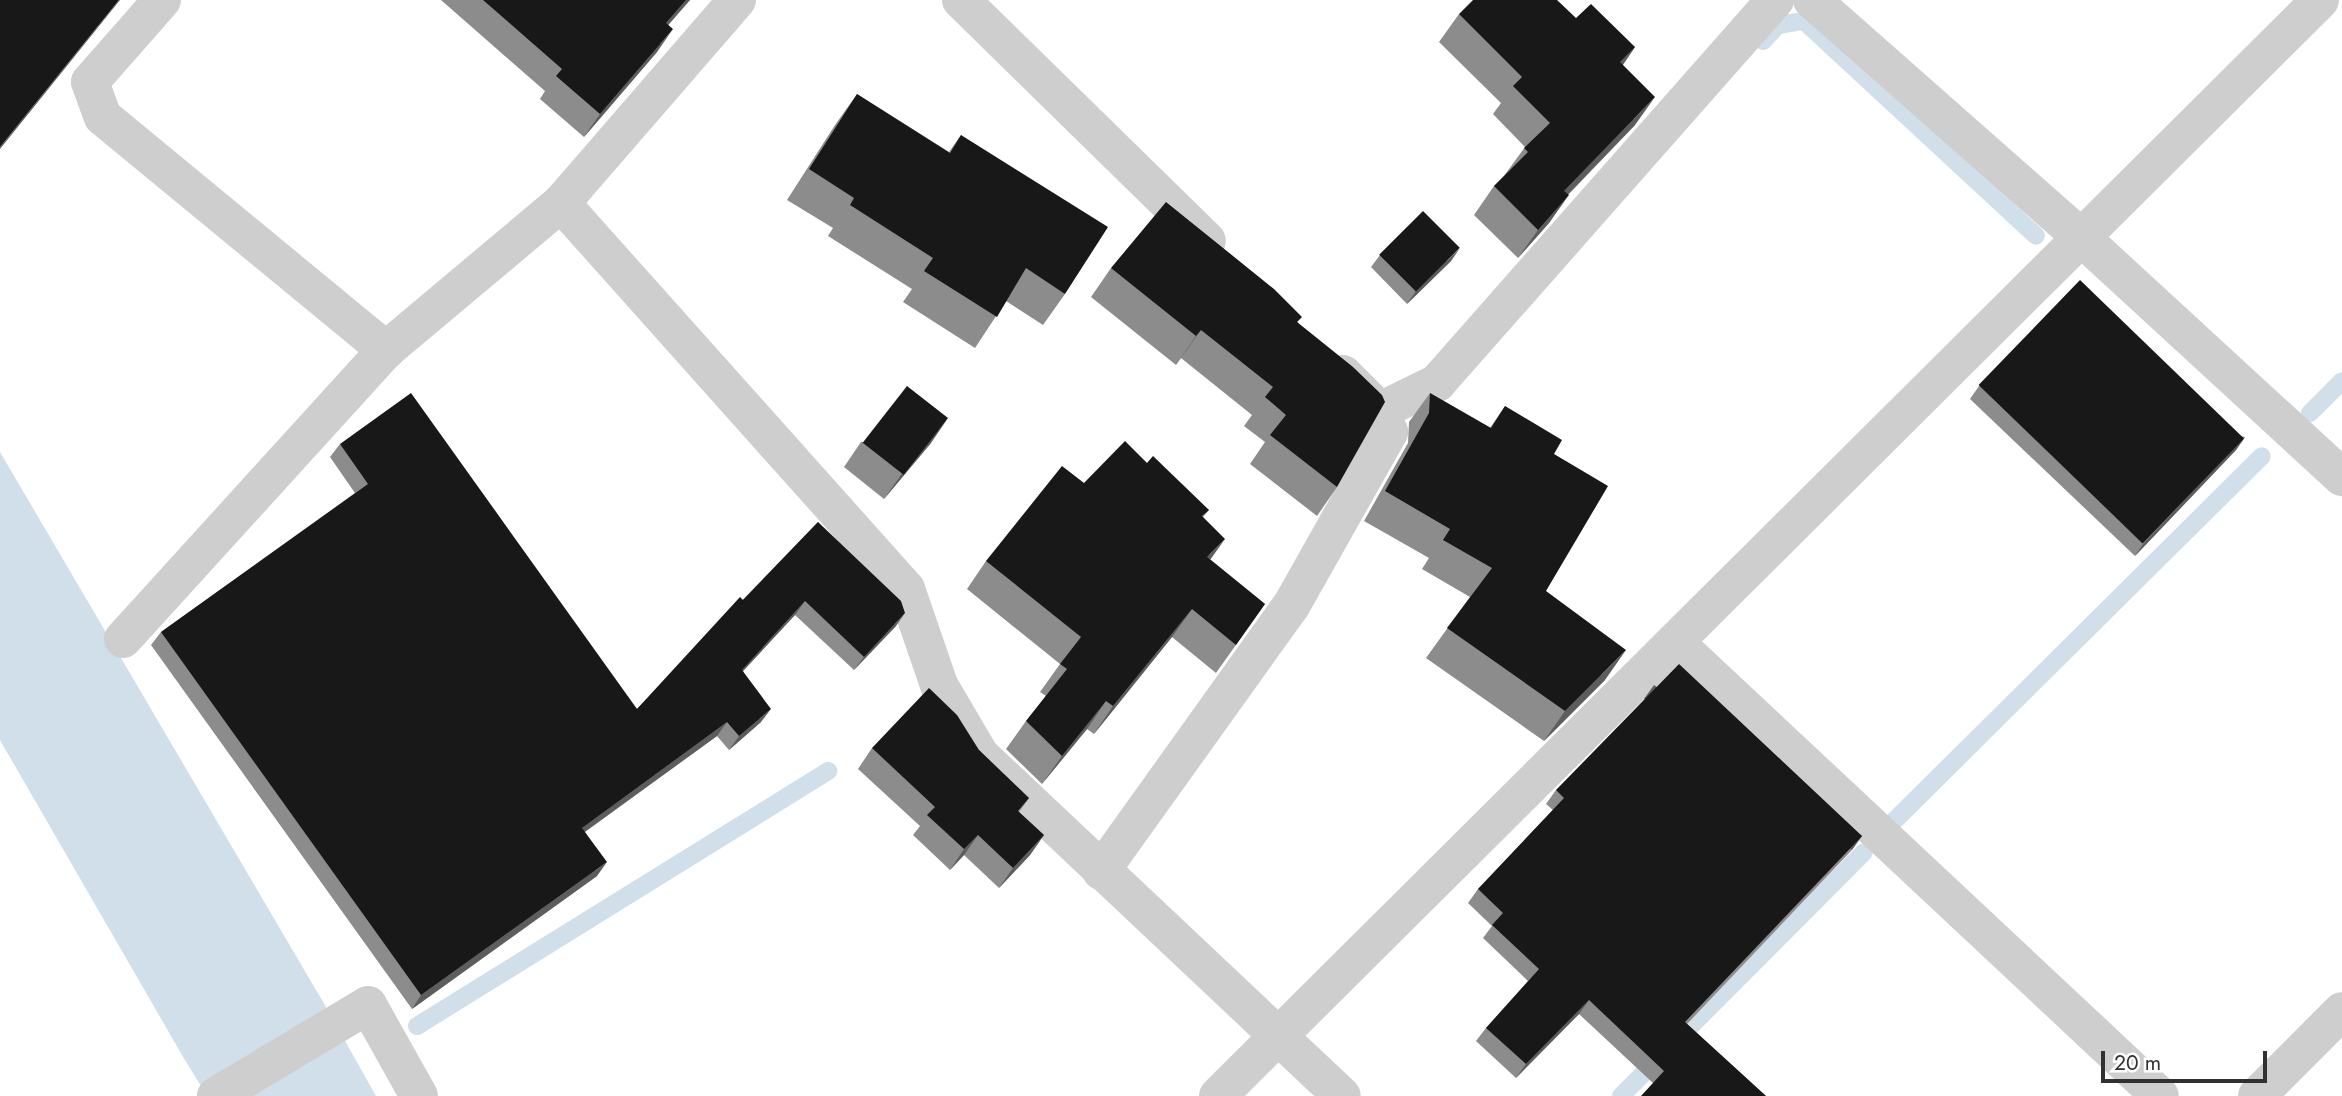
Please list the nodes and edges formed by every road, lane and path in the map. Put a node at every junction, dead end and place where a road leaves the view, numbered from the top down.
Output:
1 (162, 0) edge
2 (737, 0) edge
3 (961, 0) edge
4 (1775, 0) edge
5 (1812, 0) edge
6 (2320, 0) edge
7 (561, 203) junction
8 (2083, 239) junction
9 (1230, 264) edge
10 (386, 350) junction
11 (1320, 352) edge
12 (1380, 411) junction
13 (2342, 477) edge
14 (123, 639) dead end
15 (1675, 642) junction
16 (1101, 871) junction
17 (2342, 1011) edge
18 (1276, 1035) junction
19 (216, 1096) edge
20 (419, 1096) edge
21 (1218, 1096) edge
22 (1342, 1096) edge
23 (2160, 1096) edge
24 (2257, 1096) edge

1 - 10 street
2 - 7 street
3 - 9 street
4 - 12 street
5 - 8 street
6 - 8 street
7 - 10 street
7 - 16 street
8 - 13 street
8 - 15 street
10 - 14 street
11 - 12 street
12 - 16 street
15 - 18 street
15 - 23 street
16 - 18 street
17 - 24 street
18 - 21 street
18 - 22 street
19 - 20 street

